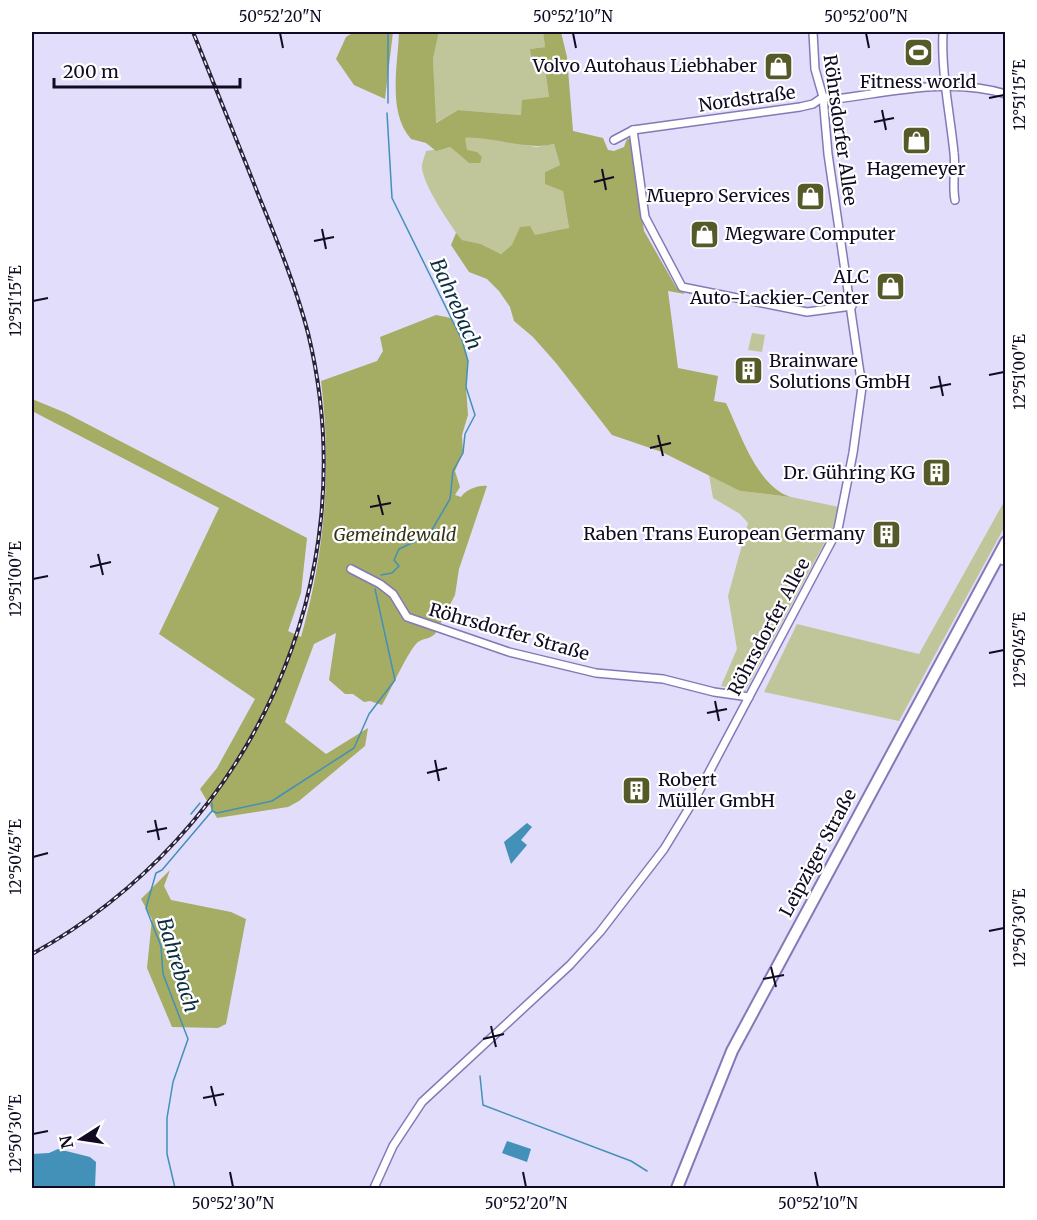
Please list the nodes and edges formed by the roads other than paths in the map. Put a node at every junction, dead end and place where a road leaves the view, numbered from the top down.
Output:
1 (813, 32) edge
2 (943, 32) edge
3 (945, 86) junction
4 (1005, 94) edge
5 (823, 97) junction
6 (633, 130) junction
7 (614, 140) dead end
8 (955, 200) dead end
9 (852, 306) junction
10 (1005, 542) edge
11 (1001, 560) edge
12 (351, 569) dead end
13 (749, 697) junction
14 (374, 1188) edge
15 (677, 1188) edge

1 - 5 street, Röhrsdorfer Allee
2 - 3 street
3 - 4 street, Nordstraße
3 - 5 street, Nordstraße
3 - 8 street
5 - 6 street, Nordstraße
5 - 9 street, Röhrsdorfer Allee
6 - 7 street, Nordstraße
6 - 9 street
9 - 13 street, Röhrsdorfer Allee
10 - 11 main road, Leipziger Straße
11 - 15 main road, Leipziger Straße
12 - 13 street, Röhrsdorfer Straße
13 - 14 street, Röhrsdorfer Allee

